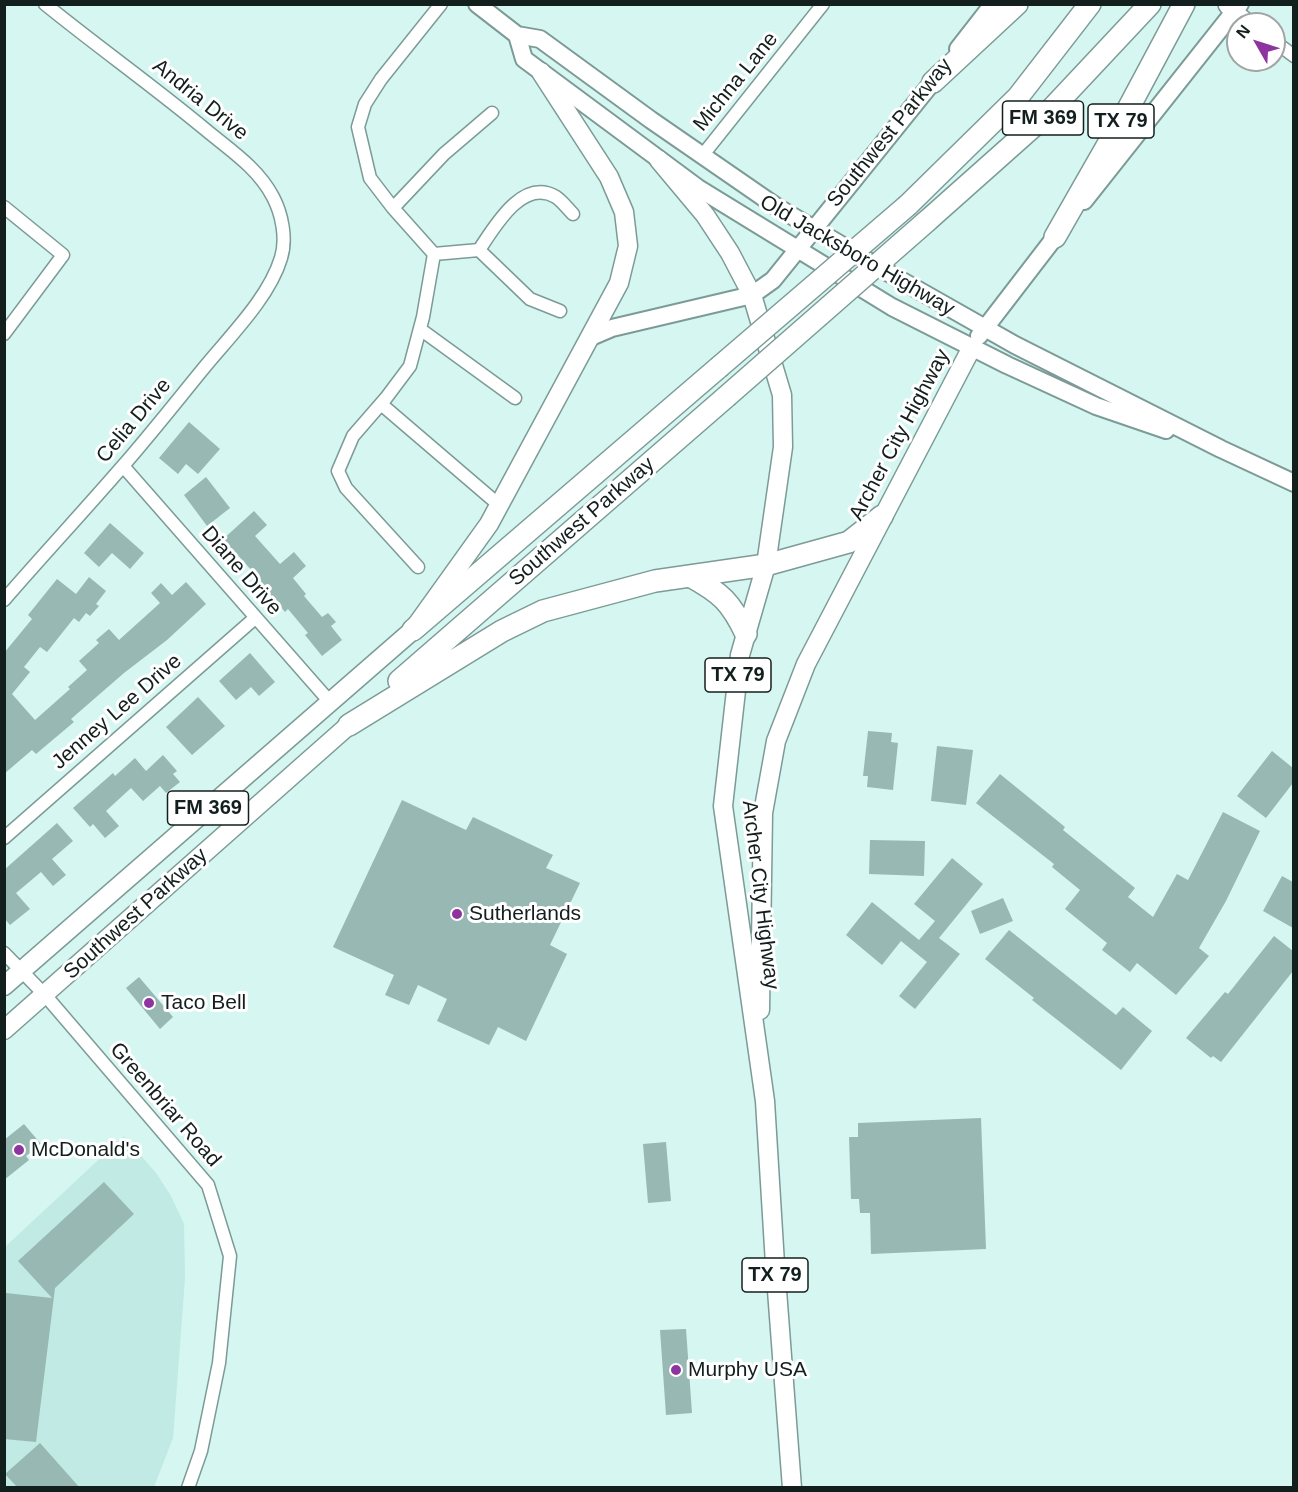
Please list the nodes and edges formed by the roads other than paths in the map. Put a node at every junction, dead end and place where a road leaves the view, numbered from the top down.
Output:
1 (45, 4) edge
2 (441, 4) edge
3 (477, 4) edge
4 (823, 4) edge
5 (993, 4) edge
6 (1017, 4) edge
7 (1090, 4) edge
8 (1150, 4) edge
9 (1184, 4) edge
10 (1235, 6) edge
11 (517, 35) junction
12 (541, 72) junction
13 (933, 82) junction
14 (492, 113) dead end
15 (702, 156) junction
16 (658, 160) junction
17 (4, 207) edge
18 (393, 208) junction
19 (573, 214) dead end
20 (813, 228) junction
21 (1055, 237) junction
22 (796, 249) junction
23 (479, 250) junction
24 (434, 254) junction
25 (281, 257) joint
26 (752, 295) junction
27 (560, 310) dead end
28 (985, 327) junction
29 (420, 328) junction
30 (4, 334) edge
31 (591, 338) junction
32 (972, 347) junction
33 (515, 398) dead end
34 (381, 404) junction
35 (1221, 449) junction
36 (123, 466) junction
37 (1293, 483) edge
38 (499, 505) junction
39 (882, 516) junction
40 (766, 565) junction
41 (418, 567) dead end
42 (690, 576) junction
43 (4, 600) edge
44 (255, 618) junction
45 (413, 630) junction
46 (746, 634) junction
47 (330, 702) junction
48 (349, 725) junction
49 (186, 827) junction
50 (4, 838) edge
51 (206, 852) junction
52 (4, 953) edge
53 (22, 970) junction
54 (4, 986) edge
55 (45, 994) junction
56 (4, 1030) edge
57 (759, 1062) junction
58 (188, 1488) edge
59 (792, 1488) edge

1 - 25 street, Andria Drive
2 - 18 street
3 - 11 main road, Old Jacksboro Highway
4 - 15 street, Michna Lane
5 - 13 main road, Southwest Parkway
6 - 13 highway
7 - 45 highway, Southwest Parkway / FM 369, bridge
8 - 48 highway, Southwest Parkway / FM 369, bridge
9 - 21 highway, TX 79
10 - 21 main road
11 - 12 main road, Old Jacksboro Highway
11 - 15 main road, Old Jacksboro Highway
12 - 16 main road, Old Jacksboro Highway
12 - 31 main road
13 - 20 main road, Southwest Parkway
14 - 18 street
15 - 20 main road, Old Jacksboro Highway
16 - 22 main road, Old Jacksboro Highway
16 - 26 main road, Archer City Highway / TX 79
17 - 30 street
18 - 24 street
19 - 23 street
20 - 22 main road, Southwest Parkway
20 - 28 main road, Old Jacksboro Highway
21 - 28 main road, TX 79
22 - 26 main road, Southwest Parkway
22 - 32 main road, Old Jacksboro Highway
23 - 24 street
23 - 27 street
24 - 29 street
25 - 36 street, Celia Drive
26 - 31 main road, Southwest Parkway
26 - 40 main road, Archer City Highway / TX 79
28 - 32 main road, TX 79
28 - 35 main road, Old Jacksboro Highway
29 - 33 street
29 - 34 street
31 - 38 main road
32 - 35 main road, Old Jacksboro Highway
32 - 39 main road, Archer City Highway / TX 79
34 - 38 street
34 - 41 street
35 - 37 main road, Old Jacksboro Highway
36 - 43 street, Celia Drive
36 - 44 street, Diane Drive
38 - 45 main road
39 - 40 highway
39 - 57 main road, Archer City Highway / TX 79
40 - 42 highway
40 - 46 main road, Archer City Highway / TX 79
42 - 46 highway
42 - 48 highway
44 - 47 street, Diane Drive
44 - 50 street, Jenney Lee Drive
45 - 47 main road, Southwest Parkway / FM 369
46 - 57 main road, Archer City Highway / TX 79
47 - 49 main road, Southwest Parkway / FM 369
48 - 51 main road, Southwest Parkway / FM 369
49 - 51 main road
49 - 53 main road, Southwest Parkway / FM 369
51 - 55 main road, Southwest Parkway / FM 369
52 - 53 street, Greenbriar Road
53 - 54 main road, Southwest Parkway / FM 369
53 - 55 street, Greenbriar Road
55 - 56 main road, Southwest Parkway / FM 369
55 - 58 street, Greenbriar Road
57 - 59 main road, Archer City Highway / TX 79

